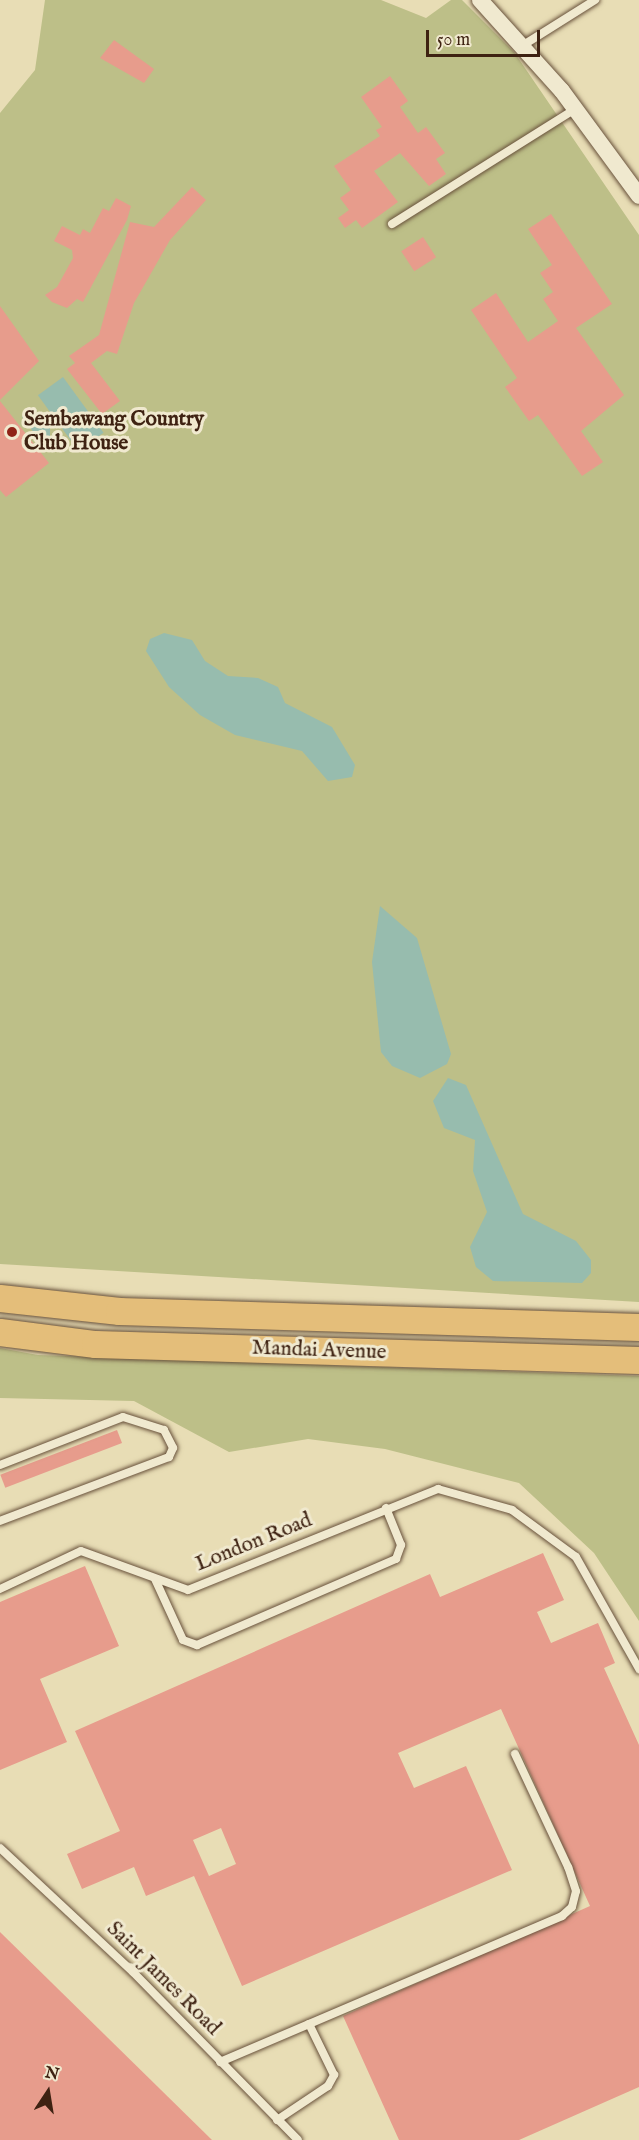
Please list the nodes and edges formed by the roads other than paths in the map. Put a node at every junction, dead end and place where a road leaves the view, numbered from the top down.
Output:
1 (480, 0) edge
2 (595, 0) edge
3 (525, 44) junction
4 (575, 109) junction
5 (639, 196) edge
6 (392, 224) dead end
7 (0, 1298) edge
8 (639, 1327) edge
9 (0, 1332) edge
10 (639, 1360) edge
11 (0, 1465) edge
12 (386, 1509) junction
13 (0, 1521) edge
14 (155, 1579) junction
15 (0, 1589) edge
16 (639, 1670) edge
17 (515, 1754) dead end
18 (0, 1848) edge
19 (309, 2024) junction
20 (220, 2062) junction
21 (277, 2120) junction
22 (298, 2140) edge

1 - 3 street
2 - 3 lane
3 - 4 street
4 - 5 street
4 - 6 lane
7 - 8 main road, Mandai Avenue
9 - 10 main road, Mandai Avenue
11 - 13 lane
12 - 14 lane, London Road
12 - 14 lane
12 - 16 lane, London Road
14 - 15 lane, London Road
17 - 19 lane
18 - 20 lane, Saint James Road
19 - 20 lane
19 - 21 lane
20 - 21 lane, Saint James Road
21 - 22 lane, Saint James Road

